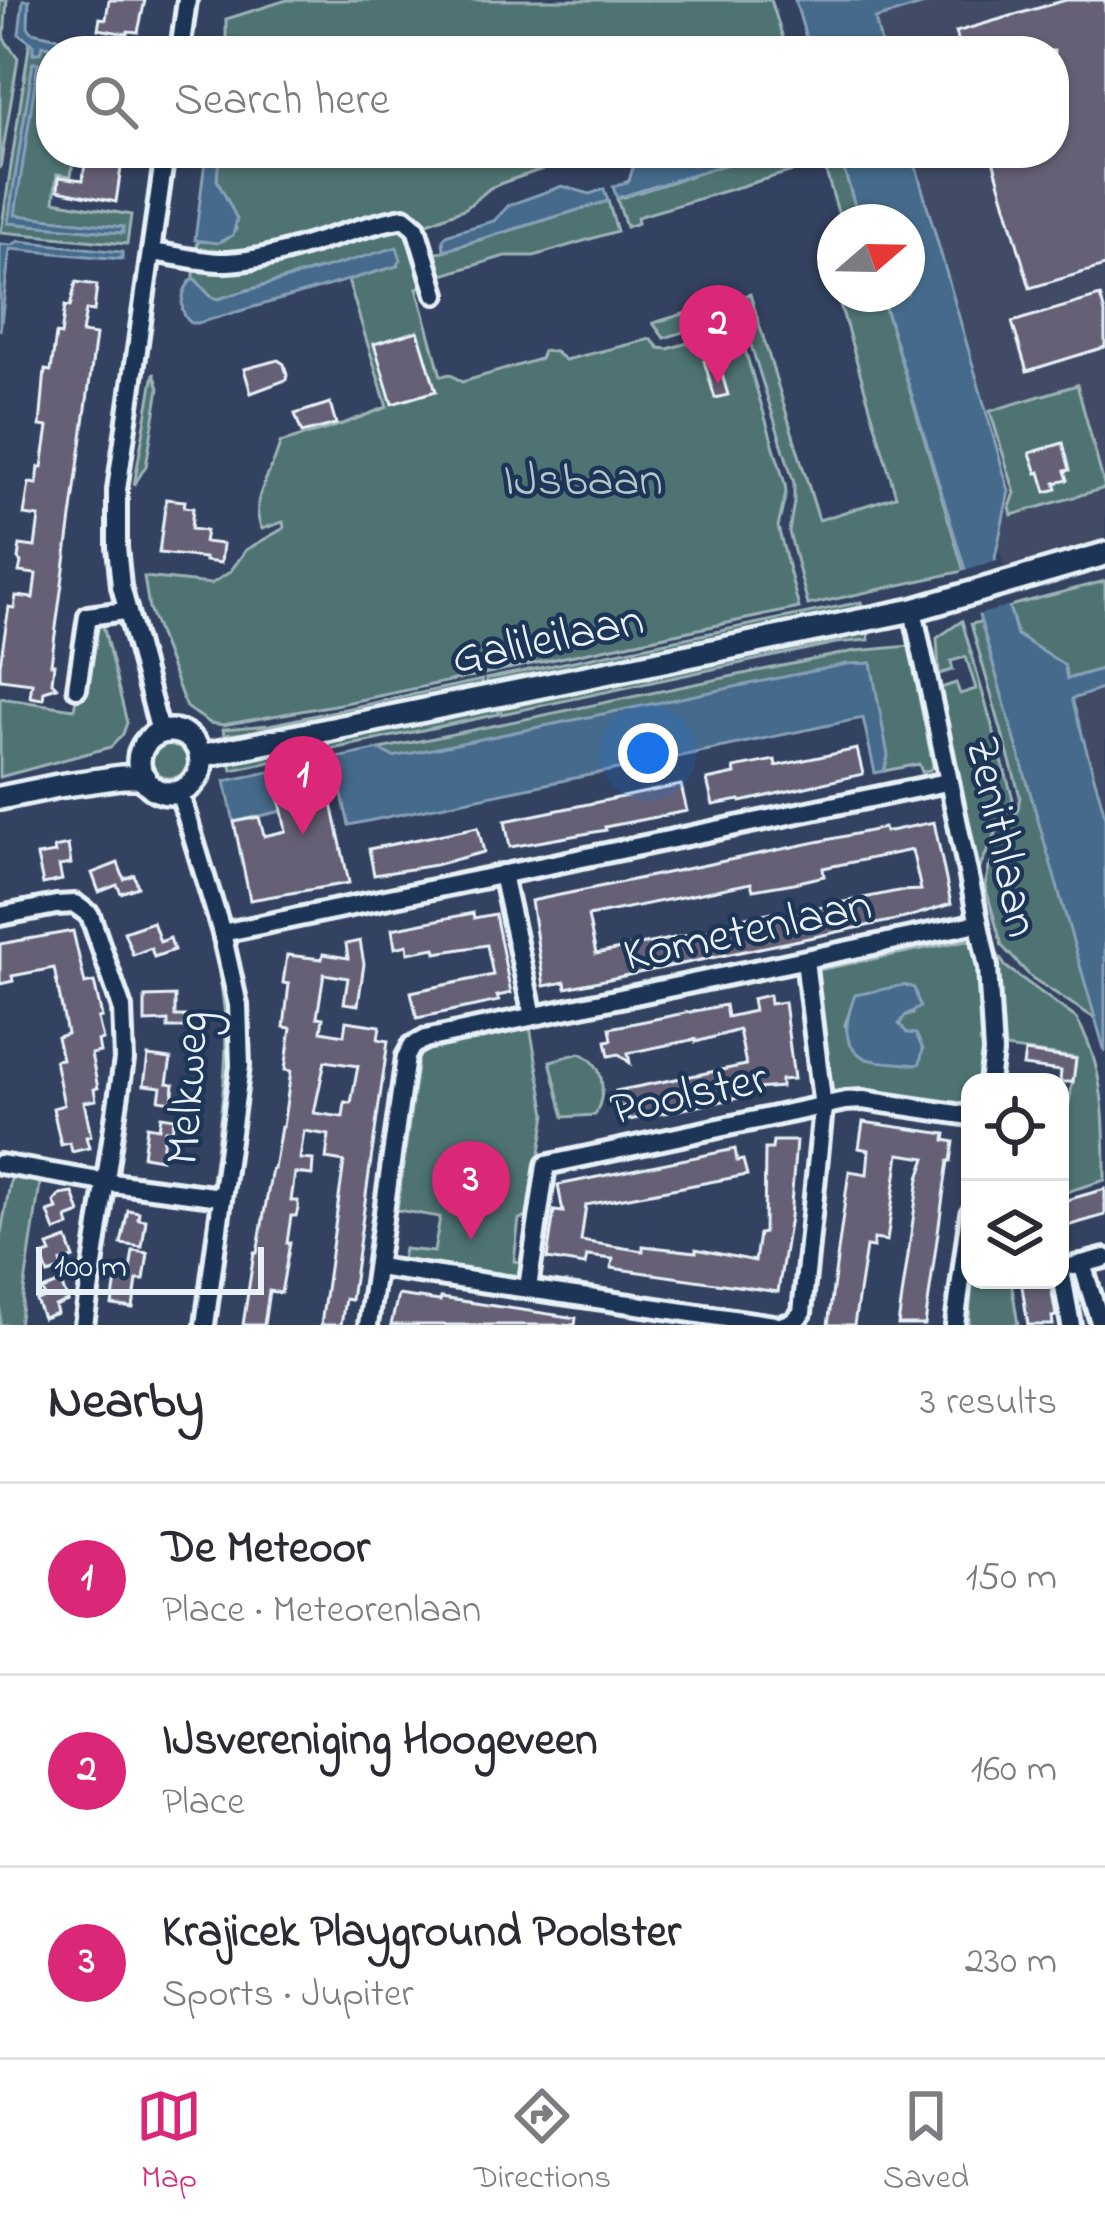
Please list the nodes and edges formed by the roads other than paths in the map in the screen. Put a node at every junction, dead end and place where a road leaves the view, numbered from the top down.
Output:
1 (188, 0) edge
2 (182, 36) edge
3 (163, 168) edge
4 (151, 252) junction
5 (436, 294) dead end
6 (1105, 554) edge
7 (913, 610) junction
8 (125, 611) junction
9 (77, 688) dead end
10 (160, 732) junction
11 (200, 756) junction
12 (142, 766) junction
13 (947, 782) junction
14 (179, 791) junction
15 (0, 798) edge
16 (502, 874) junction
17 (0, 916) edge
18 (978, 923) junction
19 (222, 933) junction
20 (805, 960) junction
21 (533, 1016) junction
22 (990, 1073) edge
23 (824, 1108) junction
24 (961, 1115) edge
25 (0, 1164) edge
26 (104, 1182) junction
27 (221, 1197) junction
28 (1105, 1258) edge
29 (1082, 1264) junction
30 (1069, 1266) edge
31 (377, 1267) junction
32 (961, 1281) edge
33 (528, 1288) junction
34 (1064, 1289) edge
35 (84, 1325) edge
36 (206, 1325) edge
37 (368, 1325) edge
38 (774, 1325) edge
39 (783, 1325) edge
40 (955, 1325) edge
41 (1071, 1325) edge
42 (1101, 1325) edge

1 - 2 street
3 - 4 street
4 - 5 street
4 - 8 street
6 - 7 main road, Galileilaan
7 - 11 main road, Galileilaan
7 - 13 street, Zenithlaan
8 - 9 street
8 - 10 street
10 - 11 main road
10 - 12 main road
11 - 14 main road
12 - 14 main road
12 - 15 main road
13 - 16 street
13 - 18 street, Zenithlaan
14 - 19 street, Melkweg
16 - 19 street
16 - 21 street
17 - 26 street
18 - 20 street, Kometenlaan
18 - 22 street, Zenithlaan
19 - 27 street, Melkweg
20 - 21 street, Kometenlaan
20 - 23 street
21 - 31 street, Kometenlaan
23 - 24 street, Poolster
23 - 33 street, Poolster
23 - 39 street
25 - 26 street
26 - 27 street
26 - 35 street
27 - 36 street, Melkweg
28 - 29 street
29 - 30 street
29 - 42 street
31 - 33 street
31 - 37 street, Kometenlaan
32 - 40 street
33 - 38 street
34 - 41 street

